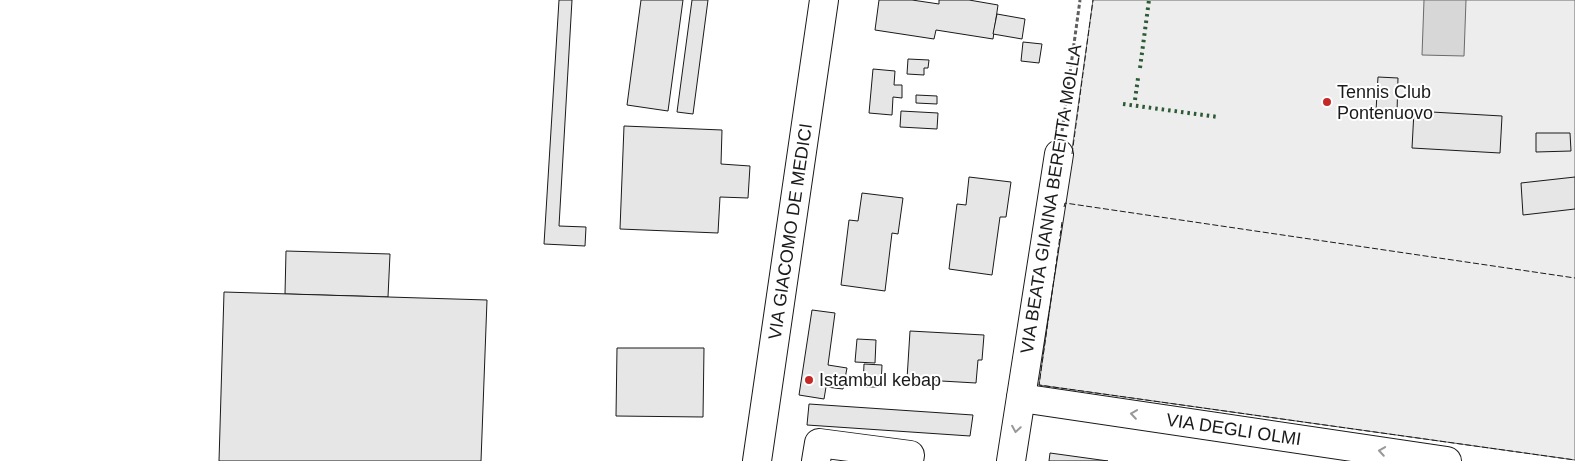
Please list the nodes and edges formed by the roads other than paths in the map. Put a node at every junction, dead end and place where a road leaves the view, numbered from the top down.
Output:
1 (824, 0) edge
2 (1059, 154) road end
3 (1021, 398) junction
4 (1305, 450) edge
5 (757, 461) edge
6 (816, 461) edge
7 (909, 461) edge
8 (1011, 461) edge
9 (1447, 461) edge

1 - 5 street, VIA GIACOMO DE MEDICI
2 - 3 street, VIA BEATA GIANNA BERETTA MOLLA
4 -> 3 street, VIA DEGLI OLMI
3 -> 8 street, VIA BEATA GIANNA BERETTA MOLLA
9 -> 4 street, VIA DEGLI OLMI
6 - 7 street

